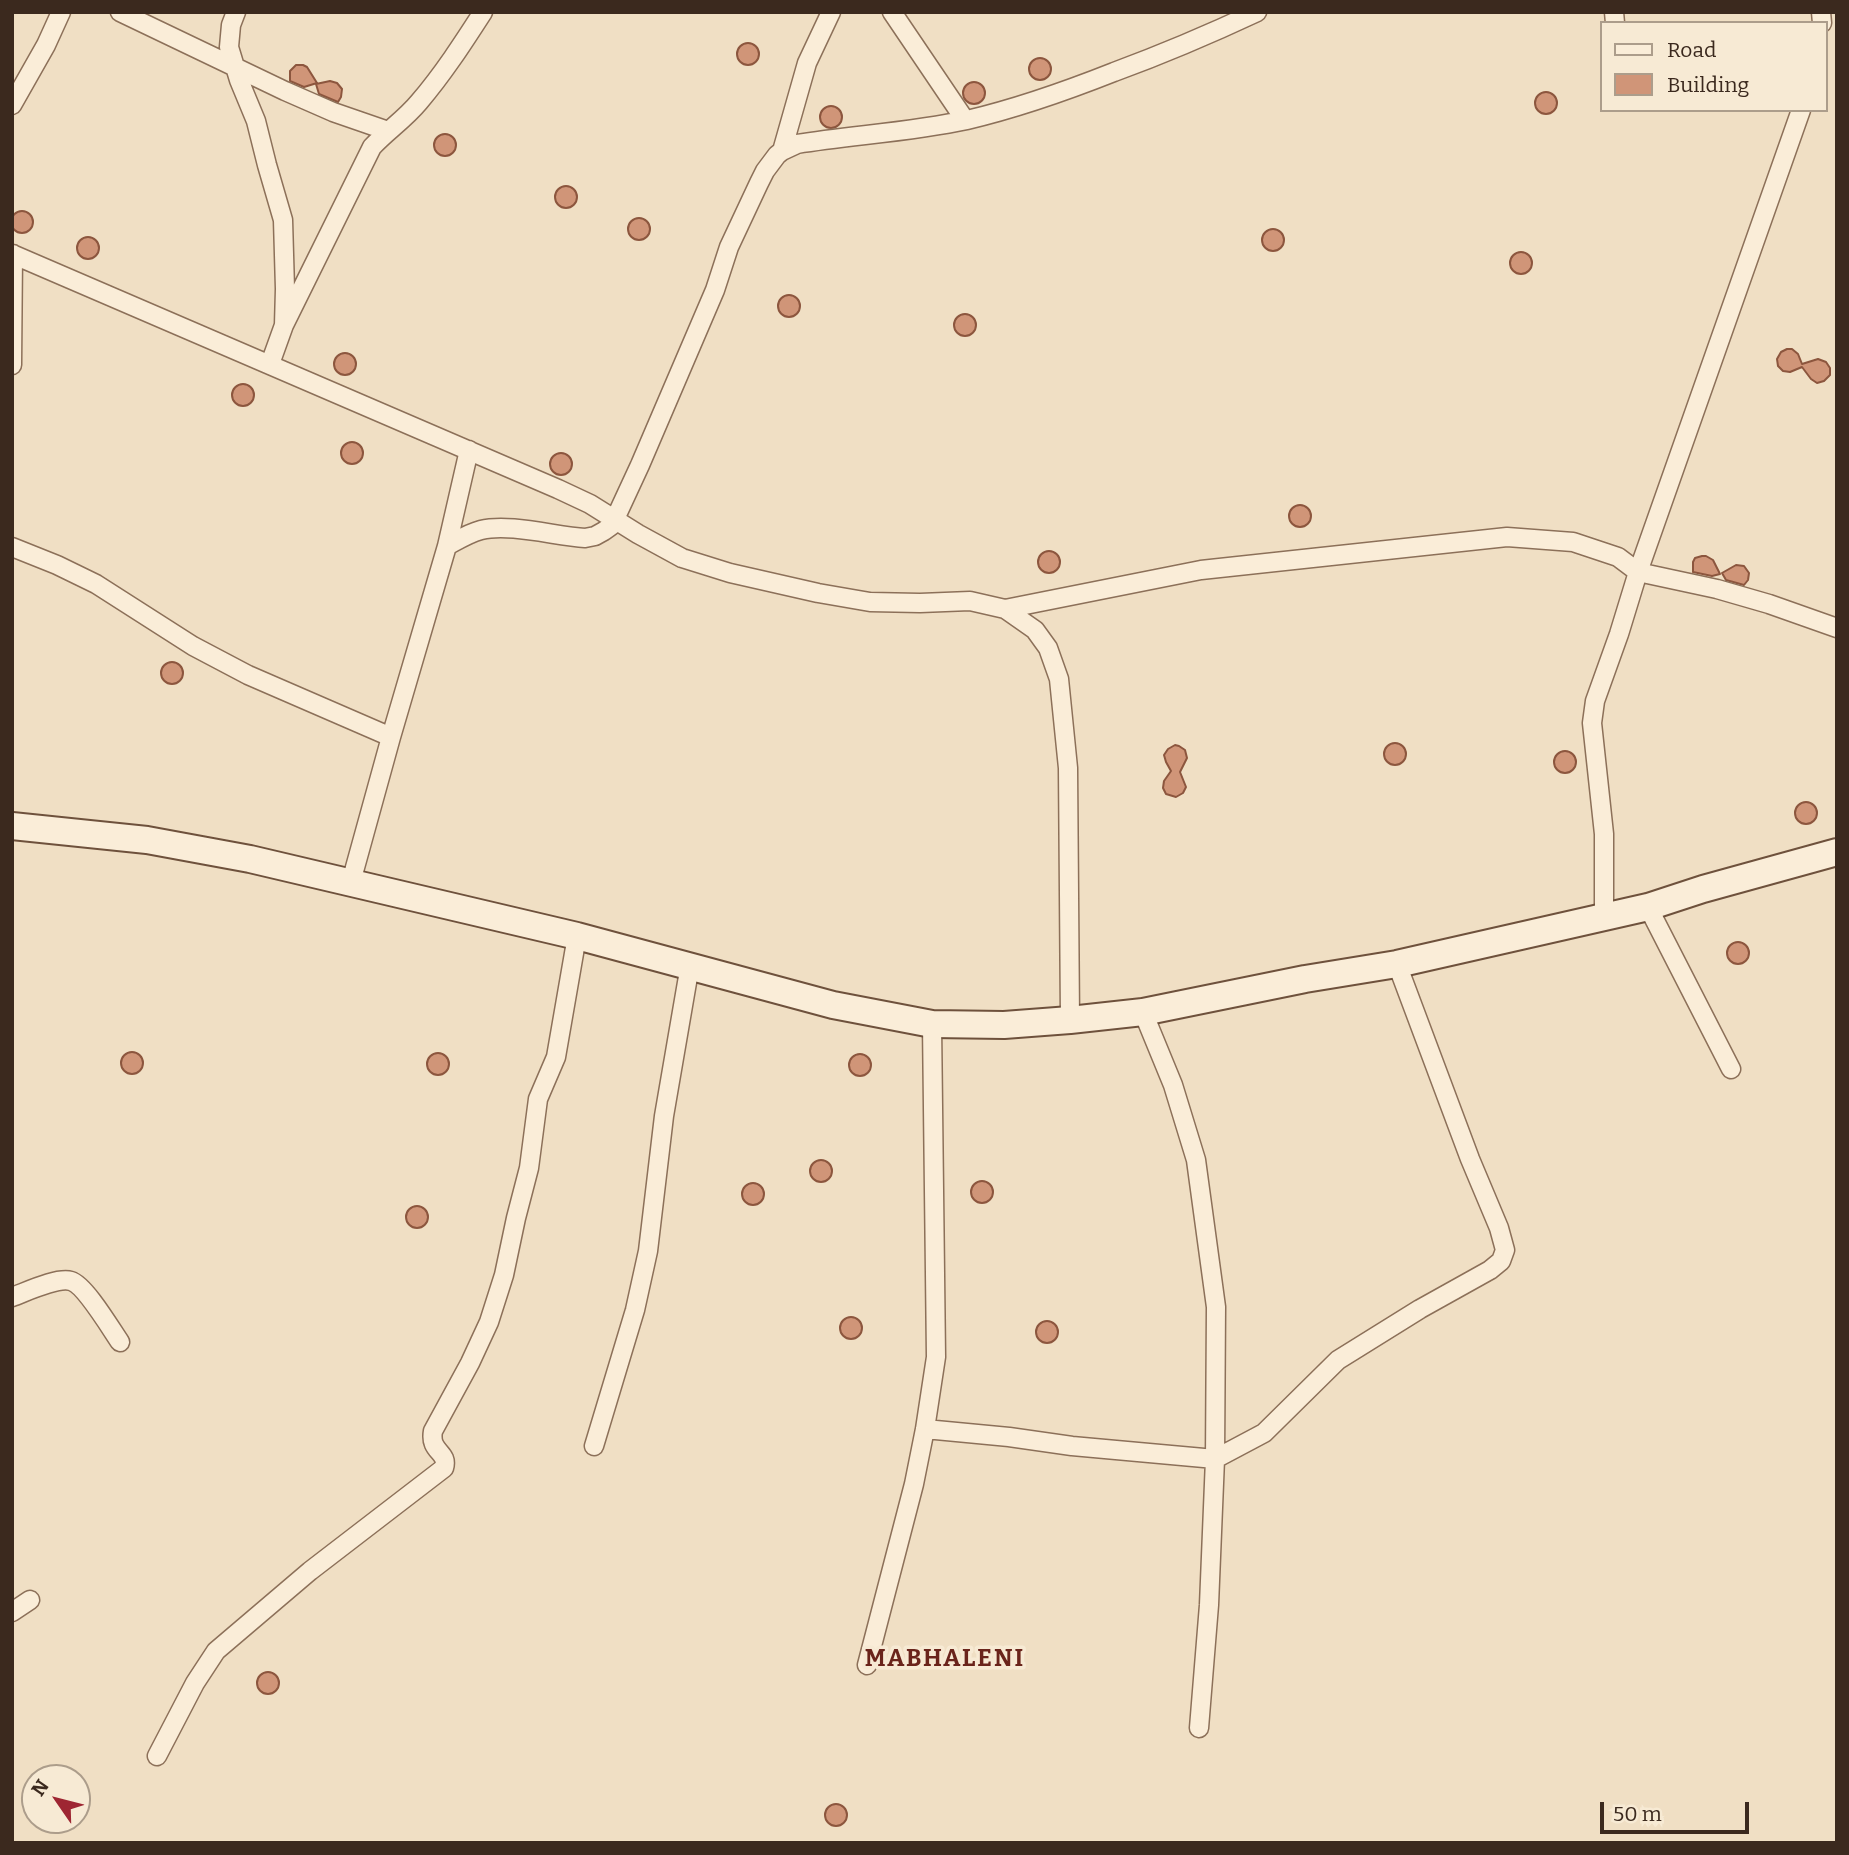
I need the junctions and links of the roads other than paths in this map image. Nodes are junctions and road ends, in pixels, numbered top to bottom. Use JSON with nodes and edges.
{"nodes":[{"id":1,"x":61,"y":12,"type":"edge"},
{"id":2,"x":120,"y":12,"type":"edge"},
{"id":3,"x":236,"y":12,"type":"edge"},
{"id":4,"x":483,"y":12,"type":"edge"},
{"id":5,"x":831,"y":12,"type":"edge"},
{"id":6,"x":892,"y":12,"type":"edge"},
{"id":7,"x":1257,"y":12,"type":"edge"},
{"id":8,"x":234,"y":66,"type":"junction"},
{"id":9,"x":12,"y":105,"type":"edge"},
{"id":10,"x":1800,"y":112,"type":"edge"},
{"id":11,"x":965,"y":120,"type":"junction"},
{"id":12,"x":388,"y":131,"type":"junction"},
{"id":13,"x":782,"y":151,"type":"junction"},
{"id":14,"x":13,"y":254,"type":"edge"},
{"id":15,"x":284,"y":325,"type":"junction"},
{"id":16,"x":270,"y":364,"type":"junction"},
{"id":17,"x":12,"y":365,"type":"edge"},
{"id":18,"x":469,"y":450,"type":"junction"},
{"id":19,"x":615,"y":519,"type":"junction"},
{"id":20,"x":447,"y":546,"type":"junction"},
{"id":21,"x":12,"y":547,"type":"edge"},
{"id":22,"x":1638,"y":572,"type":"junction"},
{"id":23,"x":1005,"y":609,"type":"junction"},
{"id":24,"x":1837,"y":628,"type":"edge"},
{"id":25,"x":391,"y":737,"type":"junction"},
{"id":26,"x":12,"y":826,"type":"edge"},
{"id":27,"x":1837,"y":852,"type":"edge"},
{"id":28,"x":351,"y":882,"type":"junction"},
{"id":29,"x":1648,"y":907,"type":"junction"},
{"id":30,"x":1604,"y":918,"type":"junction"},
{"id":31,"x":577,"y":936,"type":"junction"},
{"id":32,"x":1396,"y":964,"type":"junction"},
{"id":33,"x":690,"y":965,"type":"junction"},
{"id":34,"x":1143,"y":1012,"type":"junction"},
{"id":35,"x":1070,"y":1020,"type":"junction"},
{"id":36,"x":932,"y":1024,"type":"junction"},
{"id":37,"x":1731,"y":1069,"type":"dead end"},
{"id":38,"x":12,"y":1297,"type":"edge"},
{"id":39,"x":120,"y":1342,"type":"dead end"},
{"id":40,"x":925,"y":1429,"type":"junction"},
{"id":41,"x":594,"y":1446,"type":"dead end"},
{"id":42,"x":1215,"y":1459,"type":"junction"},
{"id":43,"x":30,"y":1600,"type":"dead end"},
{"id":44,"x":12,"y":1612,"type":"edge"},
{"id":45,"x":867,"y":1665,"type":"dead end"},
{"id":46,"x":1199,"y":1728,"type":"dead end"},
{"id":47,"x":157,"y":1756,"type":"dead end"}],
"edges":[{"from":1,"to":9,"type":"street"},
{"from":2,"to":8,"type":"street"},
{"from":3,"to":8,"type":"street"},
{"from":4,"to":12,"type":"street"},
{"from":5,"to":13,"type":"street"},
{"from":6,"to":11,"type":"street"},
{"from":7,"to":11,"type":"street"},
{"from":8,"to":12,"type":"street"},
{"from":8,"to":15,"type":"street"},
{"from":10,"to":22,"type":"street"},
{"from":11,"to":13,"type":"street"},
{"from":12,"to":15,"type":"street"},
{"from":13,"to":19,"type":"street"},
{"from":14,"to":16,"type":"street"},
{"from":14,"to":17,"type":"street"},
{"from":15,"to":16,"type":"street"},
{"from":16,"to":18,"type":"street"},
{"from":18,"to":19,"type":"street"},
{"from":18,"to":20,"type":"street"},
{"from":19,"to":20,"type":"street"},
{"from":19,"to":23,"type":"street"},
{"from":20,"to":25,"type":"street"},
{"from":21,"to":25,"type":"street"},
{"from":22,"to":23,"type":"street"},
{"from":22,"to":24,"type":"street"},
{"from":22,"to":30,"type":"street"},
{"from":23,"to":35,"type":"street"},
{"from":25,"to":28,"type":"street"},
{"from":26,"to":28,"type":"street"},
{"from":27,"to":29,"type":"street"},
{"from":28,"to":31,"type":"street"},
{"from":29,"to":30,"type":"street"},
{"from":29,"to":37,"type":"street"},
{"from":30,"to":32,"type":"street"},
{"from":31,"to":33,"type":"street"},
{"from":31,"to":47,"type":"street"},
{"from":32,"to":34,"type":"street"},
{"from":32,"to":42,"type":"street"},
{"from":33,"to":36,"type":"street"},
{"from":33,"to":41,"type":"street"},
{"from":34,"to":35,"type":"street"},
{"from":34,"to":42,"type":"street"},
{"from":35,"to":36,"type":"street"},
{"from":36,"to":40,"type":"street"},
{"from":38,"to":39,"type":"street"},
{"from":40,"to":42,"type":"street"},
{"from":40,"to":45,"type":"street"},
{"from":42,"to":46,"type":"street"},
{"from":43,"to":44,"type":"street"}]}
